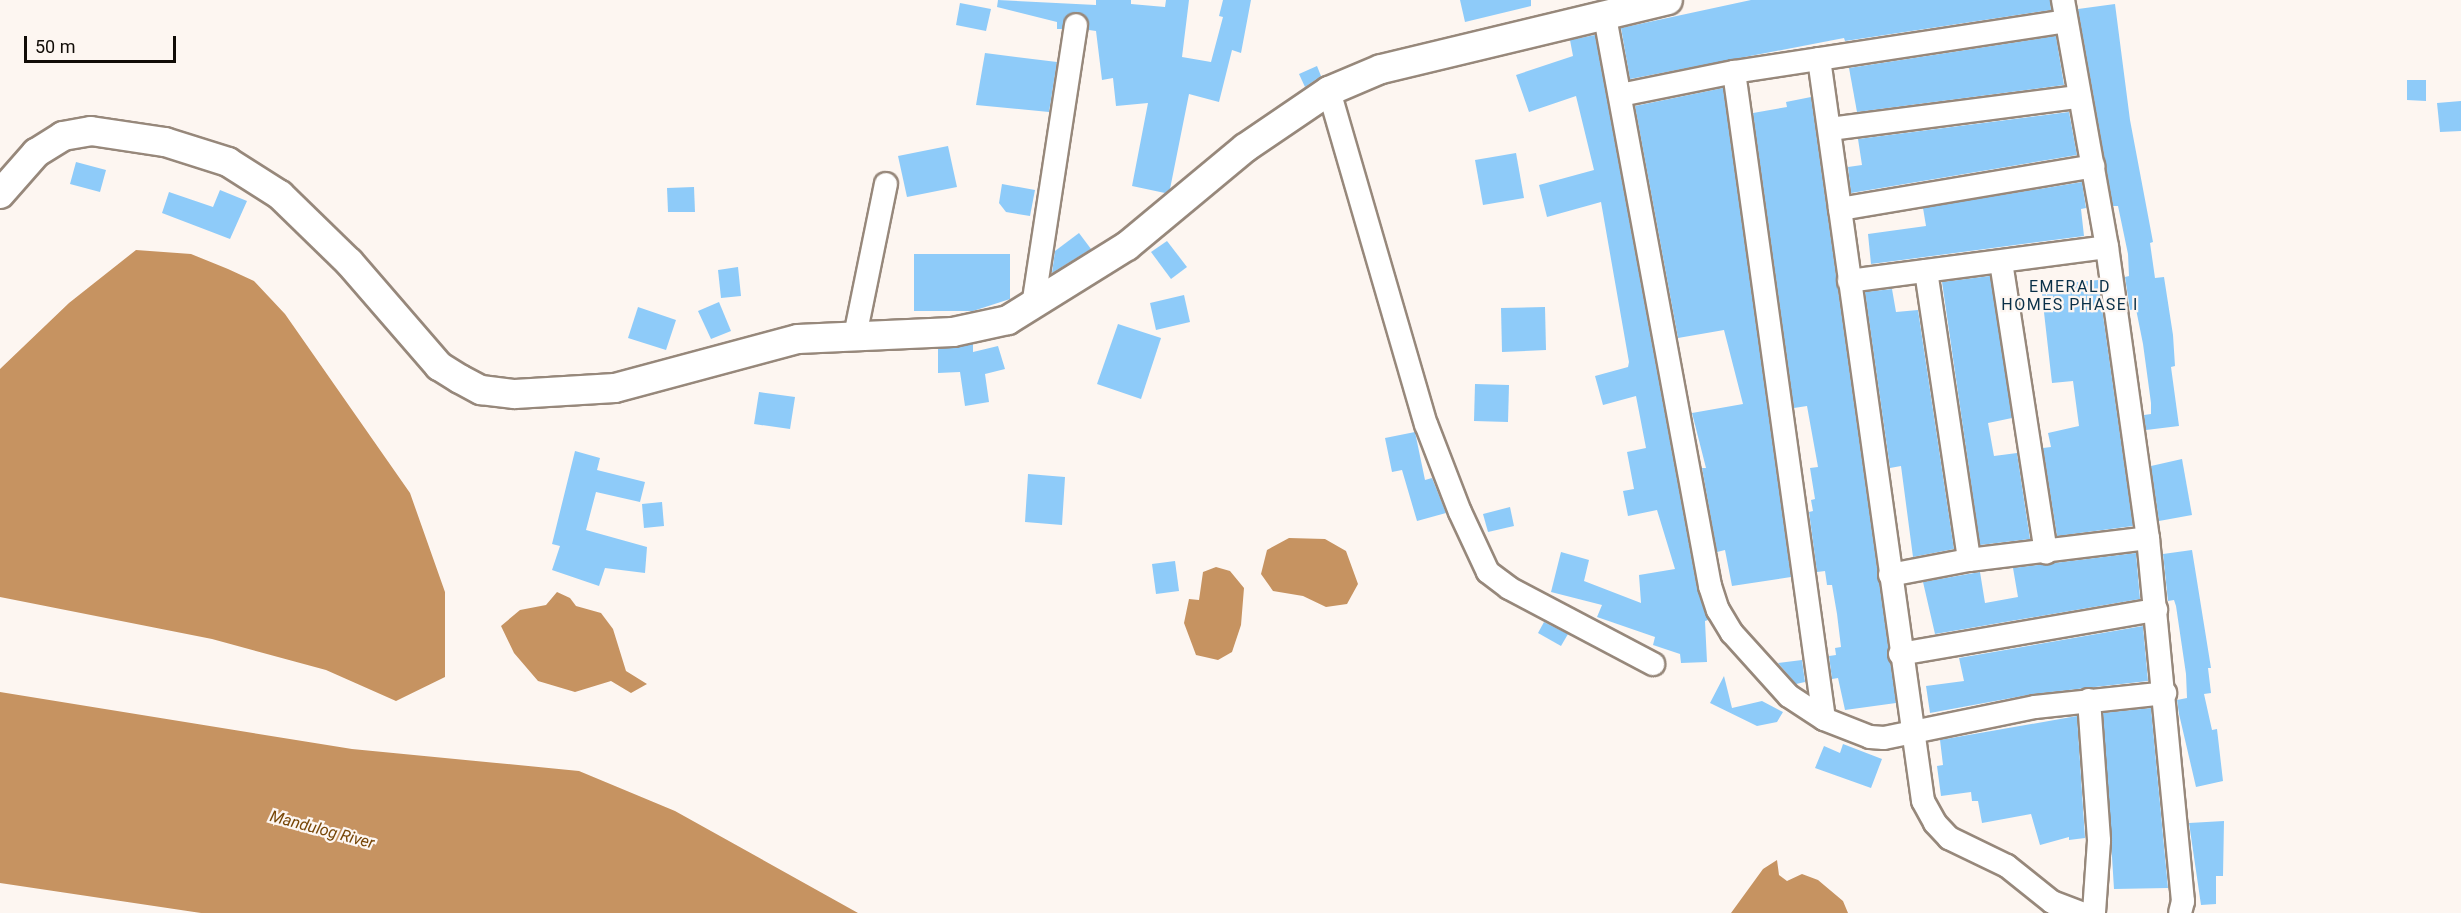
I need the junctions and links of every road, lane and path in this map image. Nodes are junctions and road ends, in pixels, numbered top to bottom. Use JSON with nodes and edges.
{"nodes":[{"id":1,"x":1668,"y":0,"type":"edge"},
{"id":2,"x":2065,"y":11,"type":"edge"},
{"id":3,"x":1605,"y":17,"type":"junction"},
{"id":4,"x":1076,"y":25,"type":"dead end"},
{"id":5,"x":1819,"y":59,"type":"junction"},
{"id":6,"x":1734,"y":72,"type":"junction"},
{"id":7,"x":1329,"y":92,"type":"junction"},
{"id":8,"x":1620,"y":95,"type":"junction"},
{"id":9,"x":2078,"y":97,"type":"junction"},
{"id":10,"x":1830,"y":129,"type":"junction"},
{"id":11,"x":2093,"y":166,"type":"junction"},
{"id":12,"x":886,"y":184,"type":"dead end"},
{"id":13,"x":0,"y":194,"type":"edge"},
{"id":14,"x":1840,"y":209,"type":"junction"},
{"id":15,"x":2107,"y":247,"type":"junction"},
{"id":16,"x":2001,"y":262,"type":"junction"},
{"id":17,"x":1926,"y":271,"type":"junction"},
{"id":18,"x":1849,"y":281,"type":"junction"},
{"id":19,"x":1034,"y":306,"type":"junction"},
{"id":20,"x":855,"y":336,"type":"junction"},
{"id":21,"x":2148,"y":538,"type":"junction"},
{"id":22,"x":2046,"y":553,"type":"junction"},
{"id":23,"x":1969,"y":560,"type":"junction"},
{"id":24,"x":1890,"y":575,"type":"junction"},
{"id":25,"x":2156,"y":610,"type":"junction"},
{"id":26,"x":1900,"y":654,"type":"junction"},
{"id":27,"x":1653,"y":664,"type":"dead end"},
{"id":28,"x":2165,"y":693,"type":"junction"},
{"id":29,"x":2089,"y":700,"type":"junction"},
{"id":30,"x":1824,"y":719,"type":"junction"},
{"id":31,"x":1911,"y":732,"type":"junction"},
{"id":32,"x":2081,"y":913,"type":"edge"},
{"id":33,"x":2094,"y":913,"type":"edge"},
{"id":34,"x":2180,"y":913,"type":"edge"}],
"edges":[{"from":1,"to":3,"type":"street"},
{"from":2,"to":5,"type":"street"},
{"from":2,"to":9,"type":"street"},
{"from":3,"to":7,"type":"street"},
{"from":3,"to":8,"type":"street"},
{"from":4,"to":19,"type":"street"},
{"from":5,"to":6,"type":"street"},
{"from":5,"to":10,"type":"street"},
{"from":6,"to":8,"type":"street"},
{"from":6,"to":30,"type":"street"},
{"from":7,"to":19,"type":"street"},
{"from":7,"to":27,"type":"street"},
{"from":8,"to":30,"type":"street"},
{"from":9,"to":10,"type":"street"},
{"from":9,"to":11,"type":"street"},
{"from":10,"to":14,"type":"street"},
{"from":11,"to":14,"type":"street"},
{"from":11,"to":15,"type":"street"},
{"from":12,"to":20,"type":"street"},
{"from":13,"to":20,"type":"street"},
{"from":14,"to":18,"type":"street"},
{"from":15,"to":16,"type":"street"},
{"from":15,"to":21,"type":"street"},
{"from":16,"to":17,"type":"street"},
{"from":16,"to":22,"type":"street"},
{"from":17,"to":18,"type":"street"},
{"from":17,"to":23,"type":"street"},
{"from":18,"to":24,"type":"street"},
{"from":19,"to":20,"type":"street"},
{"from":21,"to":22,"type":"street"},
{"from":21,"to":25,"type":"street"},
{"from":22,"to":23,"type":"street"},
{"from":23,"to":24,"type":"street"},
{"from":24,"to":26,"type":"street"},
{"from":25,"to":26,"type":"street"},
{"from":25,"to":28,"type":"street"},
{"from":26,"to":31,"type":"street"},
{"from":28,"to":29,"type":"street"},
{"from":28,"to":34,"type":"street"},
{"from":29,"to":31,"type":"street"},
{"from":29,"to":33,"type":"street"},
{"from":30,"to":31,"type":"street"},
{"from":31,"to":32,"type":"street"}]}
